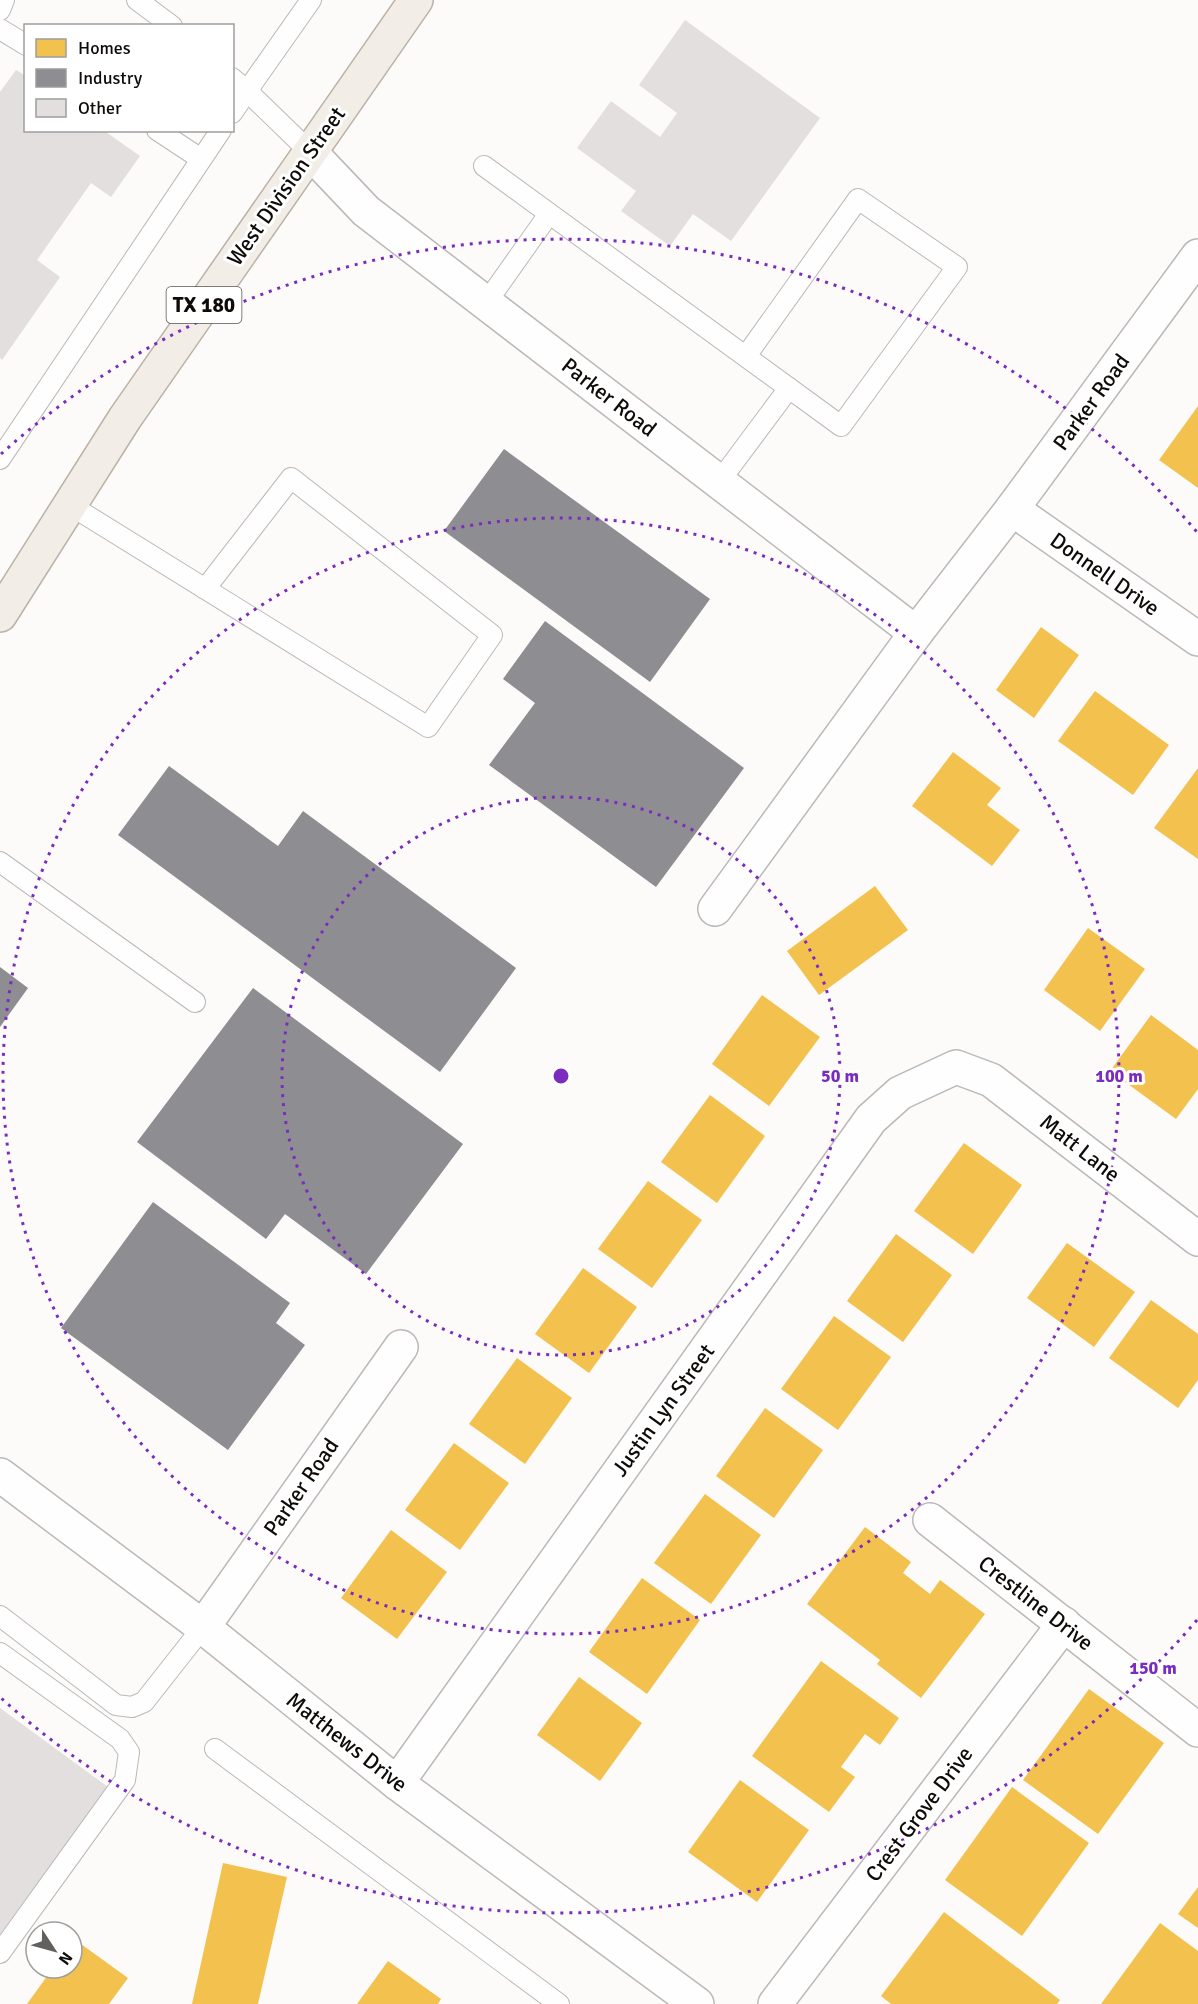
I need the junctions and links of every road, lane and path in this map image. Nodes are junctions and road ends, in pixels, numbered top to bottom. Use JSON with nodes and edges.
{"nodes":[{"id":1,"x":4,"y":0,"type":"edge"},
{"id":2,"x":137,"y":0,"type":"edge"},
{"id":3,"x":311,"y":0,"type":"edge"},
{"id":4,"x":416,"y":0,"type":"edge"},
{"id":5,"x":0,"y":10,"type":"edge"},
{"id":6,"x":169,"y":24,"type":"edge"},
{"id":7,"x":0,"y":29,"type":"edge"},
{"id":8,"x":24,"y":44,"type":"edge"},
{"id":9,"x":240,"y":84,"type":"edge"},
{"id":10,"x":234,"y":106,"type":"edge"},
{"id":11,"x":160,"y":132,"type":"edge"},
{"id":12,"x":219,"y":132,"type":"edge"},
{"id":13,"x":310,"y":152,"type":"junction"},
{"id":14,"x":201,"y":159,"type":"junction"},
{"id":15,"x":484,"y":166,"type":"dead end"},
{"id":16,"x":549,"y":214,"type":"junction"},
{"id":17,"x":1198,"y":256,"type":"edge"},
{"id":18,"x":486,"y":303,"type":"junction"},
{"id":19,"x":746,"y":356,"type":"junction"},
{"id":20,"x":789,"y":388,"type":"junction"},
{"id":21,"x":0,"y":459,"type":"edge"},
{"id":22,"x":719,"y":482,"type":"junction"},
{"id":23,"x":70,"y":505,"type":"junction"},
{"id":24,"x":1012,"y":509,"type":"junction"},
{"id":25,"x":205,"y":589,"type":"junction"},
{"id":26,"x":0,"y":615,"type":"edge"},
{"id":27,"x":916,"y":633,"type":"junction"},
{"id":28,"x":1198,"y":639,"type":"edge"},
{"id":29,"x":0,"y":862,"type":"edge"},
{"id":30,"x":715,"y":909,"type":"dead end"},
{"id":31,"x":195,"y":1002,"type":"dead end"},
{"id":32,"x":956,"y":1067,"type":"joint"},
{"id":33,"x":1198,"y":1239,"type":"edge"},
{"id":34,"x":401,"y":1347,"type":"dead end"},
{"id":35,"x":0,"y":1475,"type":"edge"},
{"id":36,"x":930,"y":1520,"type":"dead end"},
{"id":37,"x":0,"y":1616,"type":"edge"},
{"id":38,"x":1064,"y":1624,"type":"junction"},
{"id":39,"x":203,"y":1627,"type":"junction"},
{"id":40,"x":0,"y":1653,"type":"edge"},
{"id":41,"x":1198,"y":1730,"type":"edge"},
{"id":42,"x":215,"y":1749,"type":"dead end"},
{"id":43,"x":397,"y":1783,"type":"junction"},
{"id":44,"x":0,"y":1953,"type":"edge"},
{"id":45,"x":559,"y":2004,"type":"edge"},
{"id":46,"x":697,"y":2004,"type":"edge"},
{"id":47,"x":775,"y":2004,"type":"edge"}],
"edges":[{"from":1,"to":5,"type":"lane"},
{"from":2,"to":6,"type":"lane"},
{"from":3,"to":9,"type":"lane"},
{"from":4,"to":13,"type":"main road","name":"West Division Street","number":"TX 180"},
{"from":7,"to":8,"type":"lane"},
{"from":9,"to":10,"type":"lane"},
{"from":9,"to":13,"type":"lane"},
{"from":11,"to":14,"type":"lane"},
{"from":12,"to":14,"type":"lane"},
{"from":13,"to":18,"type":"street","name":"Parker Road"},
{"from":13,"to":23,"type":"main road","name":"West Division Street","number":"TX 180"},
{"from":14,"to":21,"type":"lane"},
{"from":15,"to":16,"type":"lane"},
{"from":16,"to":18,"type":"lane"},
{"from":16,"to":19,"type":"lane"},
{"from":17,"to":24,"type":"street","name":"Parker Road"},
{"from":18,"to":22,"type":"street","name":"Parker Road"},
{"from":19,"to":20,"type":"lane"},
{"from":19,"to":20,"type":"lane"},
{"from":20,"to":22,"type":"lane"},
{"from":22,"to":27,"type":"street","name":"Parker Road"},
{"from":23,"to":25,"type":"lane"},
{"from":23,"to":26,"type":"main road","name":"West Division Street","number":"TX 180"},
{"from":24,"to":27,"type":"street","name":"Parker Road"},
{"from":24,"to":28,"type":"street","name":"Donnell Drive"},
{"from":25,"to":25,"type":"lane"},
{"from":27,"to":30,"type":"street","name":"Parker Road"},
{"from":29,"to":31,"type":"lane"},
{"from":32,"to":33,"type":"street","name":"Matt Lane"},
{"from":32,"to":43,"type":"street","name":"Justin Lyn Street"},
{"from":34,"to":39,"type":"street","name":"Parker Road"},
{"from":35,"to":39,"type":"street","name":"Matthews Drive"},
{"from":36,"to":38,"type":"street","name":"Crestline Drive"},
{"from":37,"to":39,"type":"lane"},
{"from":38,"to":41,"type":"street","name":"Crestline Drive"},
{"from":38,"to":47,"type":"street","name":"Crest Grove Drive"},
{"from":39,"to":43,"type":"street","name":"Matthews Drive"},
{"from":40,"to":44,"type":"lane"},
{"from":42,"to":45,"type":"lane"},
{"from":43,"to":46,"type":"street","name":"Matthews Drive"}]}
